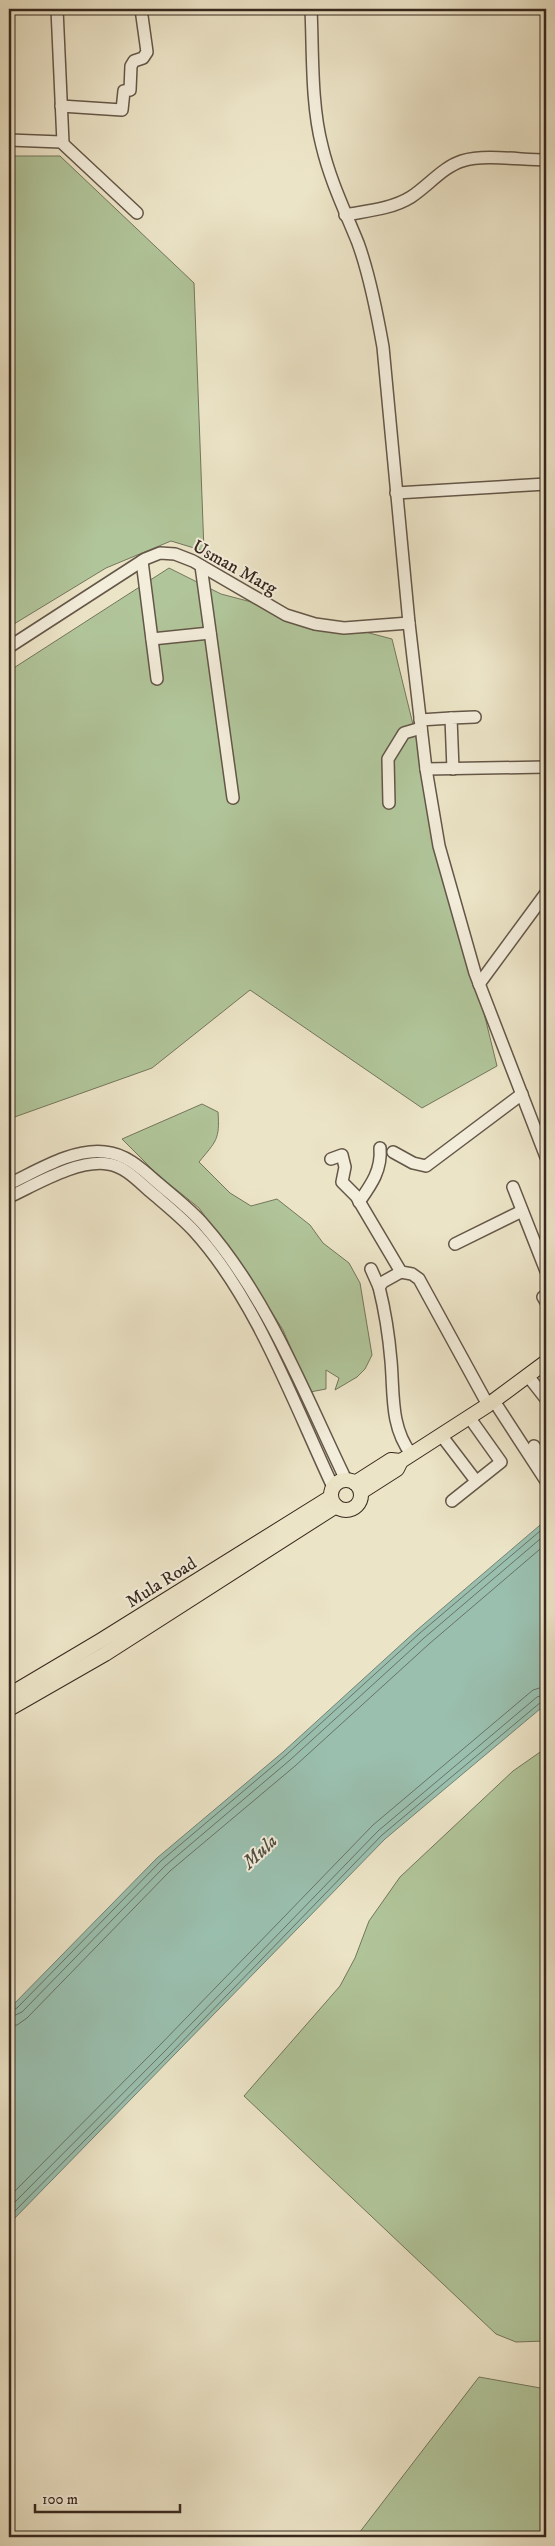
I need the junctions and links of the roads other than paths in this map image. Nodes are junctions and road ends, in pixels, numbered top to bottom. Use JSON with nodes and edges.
{"nodes":[{"id":1,"x":57,"y":9,"type":"edge"},
{"id":2,"x":141,"y":9,"type":"edge"},
{"id":3,"x":311,"y":9,"type":"edge"},
{"id":4,"x":61,"y":106,"type":"junction"},
{"id":5,"x":9,"y":140,"type":"edge"},
{"id":6,"x":63,"y":143,"type":"junction"},
{"id":7,"x":546,"y":160,"type":"edge"},
{"id":8,"x":137,"y":213,"type":"dead end"},
{"id":9,"x":345,"y":215,"type":"junction"},
{"id":10,"x":546,"y":484,"type":"edge"},
{"id":11,"x":396,"y":493,"type":"junction"},
{"id":12,"x":142,"y":561,"type":"junction"},
{"id":13,"x":201,"y":566,"type":"junction"},
{"id":14,"x":409,"y":624,"type":"junction"},
{"id":15,"x":210,"y":633,"type":"junction"},
{"id":16,"x":152,"y":639,"type":"junction"},
{"id":17,"x":9,"y":647,"type":"edge"},
{"id":18,"x":157,"y":679,"type":"dead end"},
{"id":19,"x":475,"y":717,"type":"dead end"},
{"id":20,"x":451,"y":718,"type":"junction"},
{"id":21,"x":420,"y":724,"type":"junction"},
{"id":22,"x":546,"y":767,"type":"edge"},
{"id":23,"x":426,"y":769,"type":"junction"},
{"id":24,"x":453,"y":769,"type":"junction"},
{"id":25,"x":233,"y":798,"type":"dead end"},
{"id":26,"x":389,"y":803,"type":"dead end"},
{"id":27,"x":546,"y":893,"type":"edge"},
{"id":28,"x":479,"y":984,"type":"junction"},
{"id":29,"x":522,"y":1094,"type":"junction"},
{"id":30,"x":380,"y":1148,"type":"dead end"},
{"id":31,"x":393,"y":1152,"type":"dead end"},
{"id":32,"x":546,"y":1157,"type":"edge"},
{"id":33,"x":331,"y":1159,"type":"dead end"},
{"id":34,"x":9,"y":1184,"type":"edge"},
{"id":35,"x":513,"y":1187,"type":"dead end"},
{"id":36,"x":9,"y":1197,"type":"edge"},
{"id":37,"x":359,"y":1202,"type":"junction"},
{"id":38,"x":522,"y":1211,"type":"junction"},
{"id":39,"x":455,"y":1244,"type":"dead end"},
{"id":40,"x":372,"y":1269,"type":"dead end"},
{"id":41,"x":546,"y":1271,"type":"edge"},
{"id":42,"x":401,"y":1272,"type":"junction"},
{"id":43,"x":379,"y":1288,"type":"junction"},
{"id":44,"x":546,"y":1362,"type":"edge"},
{"id":45,"x":528,"y":1376,"type":"junction"},
{"id":46,"x":546,"y":1399,"type":"edge"},
{"id":47,"x":491,"y":1403,"type":"junction"},
{"id":48,"x":469,"y":1417,"type":"junction"},
{"id":49,"x":441,"y":1435,"type":"junction"},
{"id":50,"x":534,"y":1446,"type":"dead end"},
{"id":51,"x":406,"y":1457,"type":"junction"},
{"id":52,"x":546,"y":1465,"type":"edge"},
{"id":53,"x":476,"y":1481,"type":"junction"},
{"id":54,"x":546,"y":1481,"type":"edge"},
{"id":55,"x":354,"y":1485,"type":"junction"},
{"id":56,"x":334,"y":1497,"type":"junction"},
{"id":57,"x":452,"y":1502,"type":"dead end"},
{"id":58,"x":9,"y":1695,"type":"edge"},
{"id":59,"x":9,"y":1709,"type":"edge"}],
"edges":[{"from":1,"to":4,"type":"street"},
{"from":2,"to":4,"type":"street"},
{"from":3,"to":9,"type":"street"},
{"from":4,"to":6,"type":"street"},
{"from":5,"to":6,"type":"street"},
{"from":6,"to":8,"type":"street"},
{"from":7,"to":9,"type":"street"},
{"from":9,"to":11,"type":"street"},
{"from":10,"to":11,"type":"street"},
{"from":11,"to":14,"type":"street"},
{"from":12,"to":13,"type":"street","name":"Usman Marg"},
{"from":12,"to":16,"type":"street"},
{"from":12,"to":17,"type":"street","name":"Usman Marg"},
{"from":13,"to":14,"type":"street","name":"Usman Marg"},
{"from":13,"to":15,"type":"street"},
{"from":14,"to":21,"type":"street"},
{"from":15,"to":16,"type":"street"},
{"from":15,"to":25,"type":"street"},
{"from":16,"to":18,"type":"street"},
{"from":19,"to":20,"type":"street"},
{"from":20,"to":21,"type":"street"},
{"from":20,"to":24,"type":"street"},
{"from":21,"to":23,"type":"street"},
{"from":21,"to":26,"type":"street"},
{"from":22,"to":24,"type":"street"},
{"from":23,"to":24,"type":"street"},
{"from":23,"to":28,"type":"street"},
{"from":27,"to":28,"type":"street"},
{"from":28,"to":29,"type":"street"},
{"from":29,"to":31,"type":"street"},
{"from":29,"to":32,"type":"street"},
{"from":30,"to":37,"type":"street"},
{"from":33,"to":37,"type":"street"},
{"from":34,"to":55,"type":"street"},
{"from":35,"to":38,"type":"street"},
{"from":36,"to":56,"type":"street"},
{"from":37,"to":42,"type":"street"},
{"from":38,"to":39,"type":"street"},
{"from":38,"to":41,"type":"street"},
{"from":40,"to":43,"type":"street"},
{"from":42,"to":43,"type":"street"},
{"from":42,"to":47,"type":"street"},
{"from":43,"to":51,"type":"street"},
{"from":44,"to":45,"type":"main road","name":"Mula Road"},
{"from":45,"to":46,"type":"street"},
{"from":45,"to":47,"type":"main road","name":"Mula Road"},
{"from":47,"to":48,"type":"main road","name":"Mula Road"},
{"from":47,"to":54,"type":"street"},
{"from":48,"to":49,"type":"main road","name":"Mula Road"},
{"from":48,"to":53,"type":"street"},
{"from":49,"to":51,"type":"main road","name":"Mula Road"},
{"from":49,"to":53,"type":"street"},
{"from":50,"to":52,"type":"street"},
{"from":51,"to":55,"type":"main road","name":"Mula Road"},
{"from":53,"to":57,"type":"street"},
{"from":55,"to":56,"type":"main road","name":"Mula Road"},
{"from":55,"to":56,"type":"main road","name":"Mula Road"},
{"from":56,"to":58,"type":"main road","name":"Mula Road"},
{"from":56,"to":59,"type":"main road"}]}
